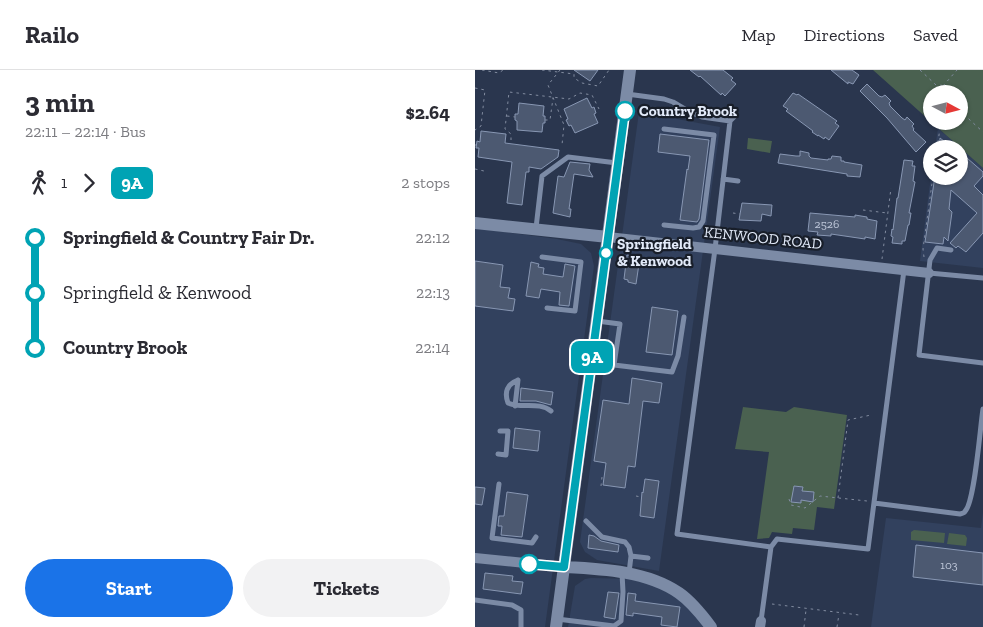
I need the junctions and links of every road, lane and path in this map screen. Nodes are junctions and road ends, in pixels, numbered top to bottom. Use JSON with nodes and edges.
{"nodes":[{"id":1,"x":482,"y":70,"type":"edge"},
{"id":2,"x":503,"y":70,"type":"edge"},
{"id":3,"x":542,"y":70,"type":"edge"},
{"id":4,"x":609,"y":70,"type":"edge"},
{"id":5,"x":630,"y":70,"type":"edge"},
{"id":6,"x":920,"y":70,"type":"edge"},
{"id":7,"x":957,"y":70,"type":"edge"},
{"id":8,"x":559,"y":71,"type":"edge"},
{"id":9,"x":936,"y":85,"type":"edge"},
{"id":10,"x":944,"y":85,"type":"edge"},
{"id":11,"x":475,"y":88,"type":"edge"},
{"id":12,"x":627,"y":94,"type":"junction"},
{"id":13,"x":553,"y":97,"type":"junction"},
{"id":14,"x":599,"y":110,"type":"dead end"},
{"id":15,"x":736,"y":115,"type":"dead end"},
{"id":16,"x":507,"y":116,"type":"junction"},
{"id":17,"x":515,"y":117,"type":"dead end"},
{"id":18,"x":968,"y":118,"type":"edge"},
{"id":19,"x":545,"y":120,"type":"dead end"},
{"id":20,"x":730,"y":120,"type":"junction"},
{"id":21,"x":664,"y":129,"type":"dead end"},
{"id":22,"x":475,"y":130,"type":"edge"},
{"id":23,"x":983,"y":132,"type":"edge"},
{"id":24,"x":511,"y":140,"type":"dead end"},
{"id":25,"x":562,"y":144,"type":"dead end"},
{"id":26,"x":618,"y":163,"type":"junction"},
{"id":27,"x":475,"y":169,"type":"edge"},
{"id":28,"x":484,"y":171,"type":"dead end"},
{"id":29,"x":723,"y":179,"type":"junction"},
{"id":30,"x":737,"y":181,"type":"dead end"},
{"id":31,"x":932,"y":185,"type":"edge"},
{"id":32,"x":891,"y":188,"type":"dead end"},
{"id":33,"x":863,"y":210,"type":"dead end"},
{"id":34,"x":733,"y":213,"type":"dead end"},
{"id":35,"x":888,"y":213,"type":"junction"},
{"id":36,"x":740,"y":214,"type":"dead end"},
{"id":37,"x":475,"y":223,"type":"edge"},
{"id":38,"x":664,"y":225,"type":"dead end"},
{"id":39,"x":536,"y":229,"type":"junction"},
{"id":40,"x":608,"y":237,"type":"junction"},
{"id":41,"x":715,"y":249,"type":"junction"},
{"id":42,"x":951,"y":250,"type":"dead end"},
{"id":43,"x":883,"y":256,"type":"dead end"},
{"id":44,"x":542,"y":257,"type":"dead end"},
{"id":45,"x":925,"y":260,"type":"dead end"},
{"id":46,"x":904,"y":270,"type":"junction"},
{"id":47,"x":929,"y":273,"type":"junction"},
{"id":48,"x":983,"y":278,"type":"edge"},
{"id":49,"x":547,"y":308,"type":"dead end"},
{"id":50,"x":683,"y":316,"type":"dead end"},
{"id":51,"x":597,"y":321,"type":"junction"},
{"id":52,"x":593,"y":348,"type":"junction"},
{"id":53,"x":616,"y":351,"type":"junction"},
{"id":54,"x":591,"y":362,"type":"junction"},
{"id":55,"x":983,"y":363,"type":"edge"},
{"id":56,"x":614,"y":365,"type":"junction"},
{"id":57,"x":515,"y":406,"type":"junction"},
{"id":58,"x":983,"y":409,"type":"edge"},
{"id":59,"x":551,"y":411,"type":"dead end"},
{"id":60,"x":871,"y":415,"type":"dead end"},
{"id":61,"x":500,"y":430,"type":"dead end"},
{"id":62,"x":498,"y":454,"type":"dead end"},
{"id":63,"x":604,"y":477,"type":"dead end"},
{"id":64,"x":499,"y":484,"type":"dead end"},
{"id":65,"x":601,"y":486,"type":"dead end"},
{"id":66,"x":636,"y":496,"type":"dead end"},
{"id":67,"x":641,"y":497,"type":"dead end"},
{"id":68,"x":838,"y":498,"type":"junction"},
{"id":69,"x":789,"y":499,"type":"dead end"},
{"id":70,"x":874,"y":503,"type":"junction"},
{"id":71,"x":586,"y":522,"type":"dead end"},
{"id":72,"x":537,"y":537,"type":"dead end"},
{"id":73,"x":771,"y":547,"type":"junction"},
{"id":74,"x":631,"y":556,"type":"junction"},
{"id":75,"x":475,"y":558,"type":"edge"},
{"id":76,"x":648,"y":558,"type":"dead end"},
{"id":77,"x":564,"y":567,"type":"junction"},
{"id":78,"x":626,"y":574,"type":"junction"},
{"id":79,"x":475,"y":600,"type":"edge"},
{"id":80,"x":772,"y":604,"type":"dead end"},
{"id":81,"x":806,"y":609,"type":"junction"},
{"id":82,"x":839,"y":613,"type":"junction"},
{"id":83,"x":859,"y":615,"type":"dead end"},
{"id":84,"x":556,"y":623,"type":"edge"},
{"id":85,"x":761,"y":624,"type":"edge"},
{"id":86,"x":521,"y":627,"type":"edge"},
{"id":87,"x":711,"y":627,"type":"edge"},
{"id":88,"x":804,"y":627,"type":"edge"},
{"id":89,"x":837,"y":627,"type":"edge"}],
"edges":[{"from":1,"to":2,"type":"path"},
{"from":3,"to":8,"type":"path"},
{"from":4,"to":8,"type":"path"},
{"from":5,"to":12,"type":"main road"},
{"from":6,"to":9,"type":"path"},
{"from":7,"to":10,"type":"path"},
{"from":8,"to":13,"type":"path"},
{"from":11,"to":22,"type":"path"},
{"from":12,"to":20,"type":"lane"},
{"from":12,"to":26,"type":"main road"},
{"from":13,"to":14,"type":"path"},
{"from":13,"to":16,"type":"path"},
{"from":13,"to":19,"type":"path"},
{"from":13,"to":25,"type":"path"},
{"from":15,"to":20,"type":"lane"},
{"from":16,"to":17,"type":"path"},
{"from":16,"to":24,"type":"path"},
{"from":18,"to":23,"type":"path"},
{"from":20,"to":29,"type":"lane"},
{"from":21,"to":38,"type":"lane"},
{"from":26,"to":39,"type":"lane"},
{"from":26,"to":40,"type":"main road"},
{"from":27,"to":28,"type":"path"},
{"from":29,"to":30,"type":"lane"},
{"from":29,"to":41,"type":"lane"},
{"from":31,"to":45,"type":"path"},
{"from":32,"to":35,"type":"path"},
{"from":33,"to":35,"type":"path"},
{"from":34,"to":36,"type":"path"},
{"from":35,"to":43,"type":"path"},
{"from":37,"to":39,"type":"main road","name":"KENWOOD ROAD"},
{"from":39,"to":40,"type":"main road","name":"KENWOOD ROAD"},
{"from":40,"to":41,"type":"street","name":"KENWOOD ROAD"},
{"from":40,"to":51,"type":"main road"},
{"from":41,"to":46,"type":"street","name":"KENWOOD ROAD"},
{"from":41,"to":73,"type":"lane"},
{"from":42,"to":47,"type":"lane"},
{"from":44,"to":49,"type":"lane"},
{"from":46,"to":47,"type":"street","name":"KENWOOD ROAD"},
{"from":46,"to":70,"type":"lane"},
{"from":47,"to":48,"type":"lane"},
{"from":47,"to":55,"type":"lane"},
{"from":50,"to":56,"type":"lane"},
{"from":51,"to":52,"type":"main road"},
{"from":51,"to":53,"type":"lane"},
{"from":52,"to":53,"type":"lane"},
{"from":52,"to":54,"type":"main road"},
{"from":53,"to":56,"type":"lane"},
{"from":54,"to":56,"type":"lane"},
{"from":54,"to":77,"type":"main road"},
{"from":57,"to":57,"type":"lane"},
{"from":57,"to":59,"type":"lane"},
{"from":58,"to":70,"type":"lane"},
{"from":60,"to":68,"type":"path"},
{"from":61,"to":62,"type":"lane"},
{"from":63,"to":65,"type":"path"},
{"from":64,"to":72,"type":"lane"},
{"from":66,"to":67,"type":"path"},
{"from":68,"to":69,"type":"path"},
{"from":68,"to":70,"type":"path"},
{"from":70,"to":73,"type":"lane"},
{"from":71,"to":74,"type":"lane"},
{"from":73,"to":85,"type":"lane"},
{"from":74,"to":76,"type":"lane"},
{"from":74,"to":78,"type":"lane"},
{"from":75,"to":77,"type":"street"},
{"from":77,"to":78,"type":"main road"},
{"from":77,"to":84,"type":"main road"},
{"from":78,"to":84,"type":"lane"},
{"from":78,"to":87,"type":"main road"},
{"from":79,"to":86,"type":"lane"},
{"from":80,"to":81,"type":"path"},
{"from":81,"to":82,"type":"path"},
{"from":81,"to":88,"type":"path"},
{"from":82,"to":83,"type":"path"},
{"from":82,"to":89,"type":"path"}]}
